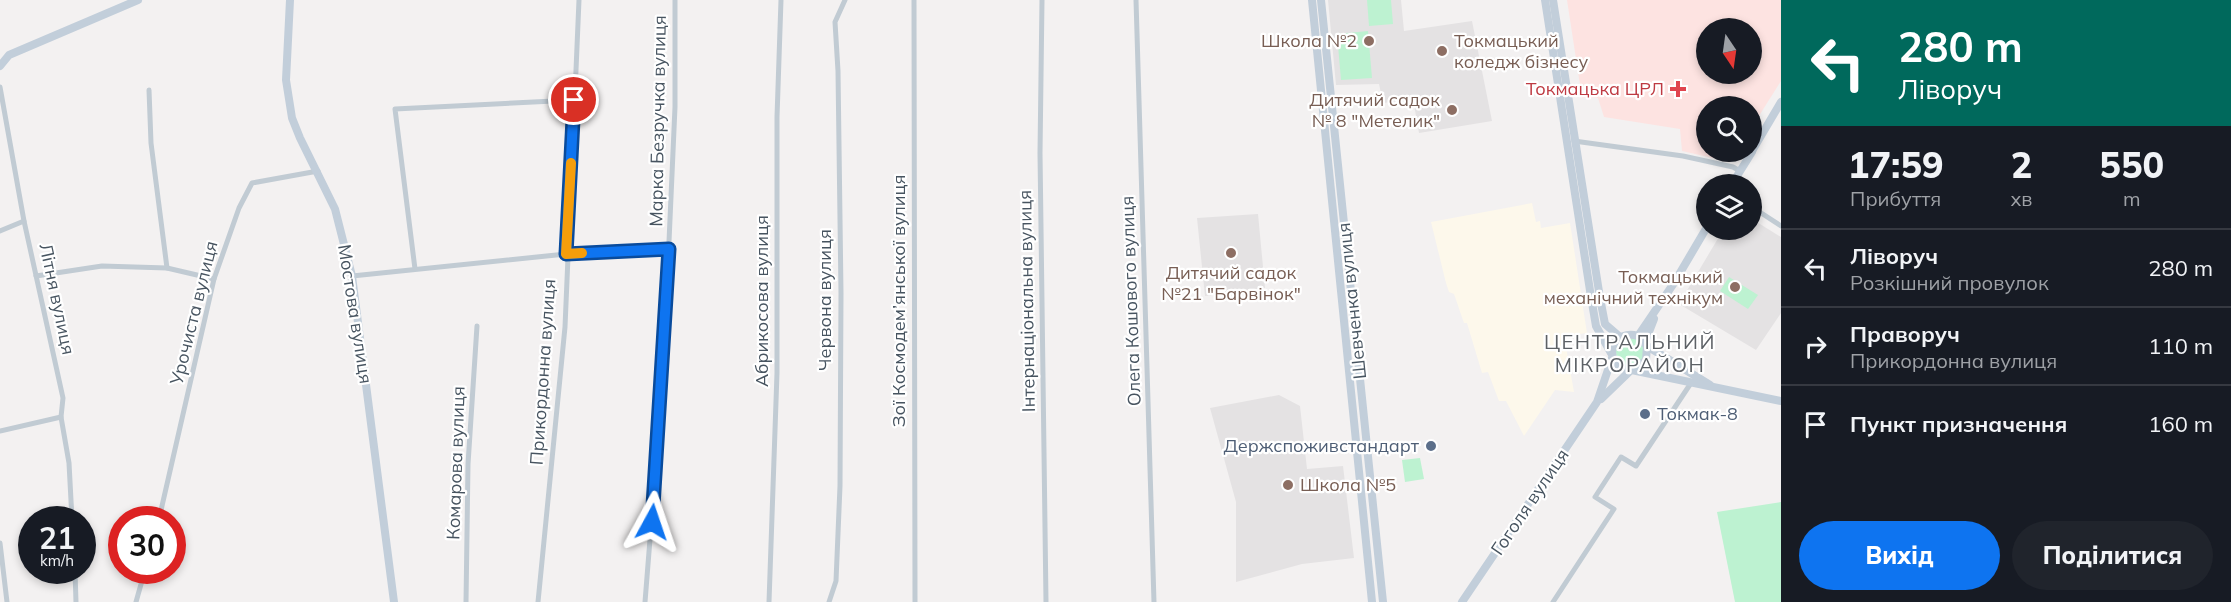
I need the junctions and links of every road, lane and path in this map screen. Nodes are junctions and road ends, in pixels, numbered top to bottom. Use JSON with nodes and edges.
{"nodes":[{"id":1,"x":138,"y":0,"type":"edge"},
{"id":2,"x":290,"y":0,"type":"edge"},
{"id":3,"x":579,"y":0,"type":"edge"},
{"id":4,"x":675,"y":0,"type":"edge"},
{"id":5,"x":781,"y":0,"type":"edge"},
{"id":6,"x":845,"y":0,"type":"edge"},
{"id":7,"x":914,"y":0,"type":"edge"},
{"id":8,"x":1042,"y":0,"type":"edge"},
{"id":9,"x":1136,"y":0,"type":"edge"},
{"id":10,"x":1312,"y":0,"type":"edge"},
{"id":11,"x":1320,"y":0,"type":"edge"},
{"id":12,"x":1545,"y":0,"type":"edge"},
{"id":13,"x":1552,"y":0,"type":"edge"},
{"id":14,"x":126,"y":2,"type":"edge"},
{"id":15,"x":0,"y":66,"type":"edge"},
{"id":16,"x":0,"y":87,"type":"edge"},
{"id":17,"x":149,"y":90,"type":"dead end"},
{"id":18,"x":574,"y":100,"type":"junction"},
{"id":19,"x":1781,"y":102,"type":"edge"},
{"id":20,"x":1762,"y":134,"type":"edge"},
{"id":21,"x":1574,"y":141,"type":"junction"},
{"id":22,"x":1745,"y":162,"type":"edge"},
{"id":23,"x":318,"y":171,"type":"junction"},
{"id":24,"x":1740,"y":171,"type":"junction"},
{"id":25,"x":1738,"y":174,"type":"edge"},
{"id":26,"x":1578,"y":191,"type":"junction"},
{"id":27,"x":1762,"y":214,"type":"edge"},
{"id":28,"x":24,"y":222,"type":"junction"},
{"id":29,"x":1344,"y":223,"type":"junction"},
{"id":30,"x":1335,"y":224,"type":"junction"},
{"id":31,"x":1781,"y":226,"type":"edge"},
{"id":32,"x":0,"y":231,"type":"edge"},
{"id":33,"x":1699,"y":240,"type":"edge"},
{"id":34,"x":669,"y":249,"type":"junction"},
{"id":35,"x":566,"y":254,"type":"junction"},
{"id":36,"x":167,"y":268,"type":"junction"},
{"id":37,"x":415,"y":269,"type":"junction"},
{"id":38,"x":36,"y":276,"type":"junction"},
{"id":39,"x":352,"y":276,"type":"junction"},
{"id":40,"x":214,"y":279,"type":"junction"},
{"id":41,"x":1659,"y":306,"type":"junction"},
{"id":42,"x":477,"y":326,"type":"dead end"},
{"id":43,"x":1638,"y":336,"type":"junction"},
{"id":44,"x":1620,"y":337,"type":"junction"},
{"id":45,"x":1646,"y":344,"type":"junction"},
{"id":46,"x":1612,"y":356,"type":"junction"},
{"id":47,"x":1633,"y":370,"type":"junction"},
{"id":48,"x":1691,"y":383,"type":"junction"},
{"id":49,"x":1712,"y":386,"type":"junction"},
{"id":50,"x":1781,"y":401,"type":"edge"},
{"id":51,"x":1597,"y":402,"type":"junction"},
{"id":52,"x":61,"y":417,"type":"junction"},
{"id":53,"x":1364,"y":419,"type":"junction"},
{"id":54,"x":1354,"y":420,"type":"junction"},
{"id":55,"x":0,"y":431,"type":"edge"},
{"id":56,"x":71,"y":506,"type":"edge"},
{"id":57,"x":162,"y":506,"type":"edge"},
{"id":58,"x":0,"y":543,"type":"edge"},
{"id":59,"x":75,"y":584,"type":"edge"},
{"id":60,"x":141,"y":584,"type":"edge"},
{"id":61,"x":5,"y":602,"type":"edge"},
{"id":62,"x":76,"y":602,"type":"edge"},
{"id":63,"x":136,"y":602,"type":"edge"},
{"id":64,"x":394,"y":602,"type":"edge"},
{"id":65,"x":466,"y":602,"type":"edge"},
{"id":66,"x":538,"y":602,"type":"edge"},
{"id":67,"x":645,"y":602,"type":"edge"},
{"id":68,"x":769,"y":602,"type":"edge"},
{"id":69,"x":829,"y":602,"type":"edge"},
{"id":70,"x":915,"y":602,"type":"edge"},
{"id":71,"x":1046,"y":602,"type":"edge"},
{"id":72,"x":1154,"y":602,"type":"edge"},
{"id":73,"x":1372,"y":602,"type":"edge"},
{"id":74,"x":1383,"y":602,"type":"edge"},
{"id":75,"x":1462,"y":602,"type":"edge"},
{"id":76,"x":1553,"y":602,"type":"edge"}],
"edges":[{"from":1,"to":14,"type":"street"},
{"from":2,"to":23,"type":"street","name":"Мостова вулиця"},
{"from":3,"to":18,"type":"street","name":"Прикордонна вулиця"},
{"from":4,"to":34,"type":"street","name":"Марка Безручка вулиця"},
{"from":5,"to":68,"type":"street","name":"Абрикосова вулиця"},
{"from":6,"to":69,"type":"street","name":"Червона вулиця"},
{"from":7,"to":70,"type":"street","name":"Зої Космодем’янської вулиця"},
{"from":8,"to":71,"type":"street","name":"Інтернаціональна вулиця"},
{"from":9,"to":72,"type":"street","name":"Олега Кошового вулиця"},
{"from":10,"to":30,"type":"street","name":"Шевченка вулиця"},
{"from":11,"to":29,"type":"street","name":"Шевченка вулиця"},
{"from":12,"to":26,"type":"street"},
{"from":13,"to":21,"type":"street"},
{"from":14,"to":15,"type":"street"},
{"from":16,"to":28,"type":"street","name":"Літня вулиця"},
{"from":17,"to":36,"type":"street"},
{"from":18,"to":35,"type":"street","name":"Прикордонна вулиця"},
{"from":18,"to":37,"type":"street"},
{"from":19,"to":20,"type":"street"},
{"from":21,"to":24,"type":"street"},
{"from":21,"to":26,"type":"street"},
{"from":22,"to":24,"type":"street"},
{"from":23,"to":39,"type":"street","name":"Мостова вулиця"},
{"from":23,"to":40,"type":"street","name":"Урочиста вулиця"},
{"from":24,"to":25,"type":"street"},
{"from":26,"to":44,"type":"street"},
{"from":26,"to":46,"type":"street"},
{"from":27,"to":31,"type":"street"},
{"from":28,"to":32,"type":"street"},
{"from":28,"to":38,"type":"street","name":"Літня вулиця"},
{"from":29,"to":30,"type":"street"},
{"from":29,"to":53,"type":"street","name":"Шевченка вулиця"},
{"from":30,"to":54,"type":"street","name":"Шевченка вулиця"},
{"from":33,"to":41,"type":"street"},
{"from":34,"to":35,"type":"street"},
{"from":34,"to":67,"type":"street","name":"Марка Безручка вулиця"},
{"from":35,"to":37,"type":"street"},
{"from":35,"to":66,"type":"street","name":"Прикордонна вулиця"},
{"from":36,"to":38,"type":"street"},
{"from":36,"to":40,"type":"street"},
{"from":37,"to":39,"type":"street"},
{"from":38,"to":52,"type":"street","name":"Літня вулиця"},
{"from":39,"to":64,"type":"street","name":"Мостова вулиця"},
{"from":40,"to":57,"type":"street","name":"Урочиста вулиця"},
{"from":41,"to":43,"type":"street"},
{"from":41,"to":45,"type":"street"},
{"from":42,"to":65,"type":"street","name":"Комарова вулиця"},
{"from":43,"to":44,"type":"street"},
{"from":43,"to":45,"type":"street"},
{"from":44,"to":46,"type":"street"},
{"from":45,"to":47,"type":"street"},
{"from":45,"to":49,"type":"street"},
{"from":46,"to":47,"type":"street"},
{"from":46,"to":51,"type":"street","name":"Гоголя вулиця"},
{"from":47,"to":48,"type":"street"},
{"from":47,"to":51,"type":"street","name":"Гоголя вулиця"},
{"from":48,"to":49,"type":"street"},
{"from":48,"to":76,"type":"street"},
{"from":49,"to":50,"type":"street"},
{"from":51,"to":75,"type":"street","name":"Гоголя вулиця"},
{"from":52,"to":55,"type":"street"},
{"from":52,"to":56,"type":"street","name":"Літня вулиця"},
{"from":53,"to":54,"type":"street"},
{"from":53,"to":74,"type":"street","name":"Шевченка вулиця"},
{"from":54,"to":73,"type":"street","name":"Шевченка вулиця"},
{"from":58,"to":61,"type":"street"},
{"from":59,"to":62,"type":"street"},
{"from":60,"to":63,"type":"street"}]}
